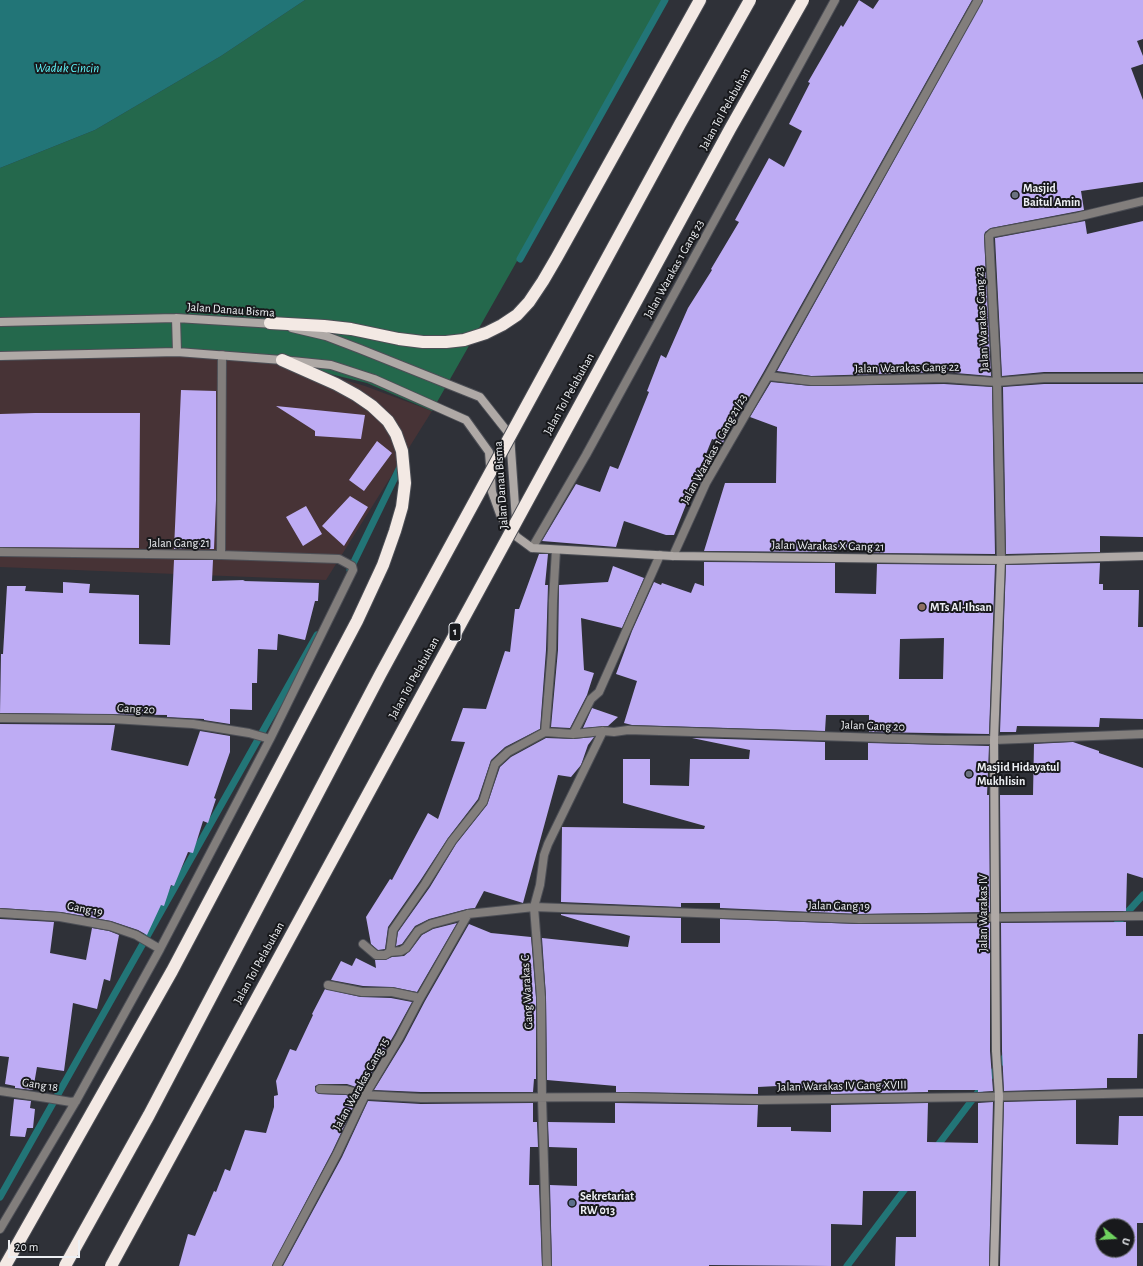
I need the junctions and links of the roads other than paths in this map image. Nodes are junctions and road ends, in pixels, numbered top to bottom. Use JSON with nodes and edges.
{"nodes":[{"id":1,"x":700,"y":0,"type":"edge"},
{"id":2,"x":750,"y":0,"type":"edge"},
{"id":3,"x":802,"y":0,"type":"edge"},
{"id":4,"x":835,"y":0,"type":"edge"},
{"id":5,"x":978,"y":0,"type":"edge"},
{"id":6,"x":1143,"y":201,"type":"edge"},
{"id":7,"x":176,"y":318,"type":"junction"},
{"id":8,"x":0,"y":322,"type":"edge"},
{"id":9,"x":270,"y":323,"type":"junction"},
{"id":10,"x":177,"y":352,"type":"junction"},
{"id":11,"x":222,"y":355,"type":"junction"},
{"id":12,"x":0,"y":356,"type":"edge"},
{"id":13,"x":282,"y":360,"type":"junction"},
{"id":14,"x":768,"y":376,"type":"junction"},
{"id":15,"x":1143,"y":378,"type":"edge"},
{"id":16,"x":997,"y":382,"type":"junction"},
{"id":17,"x":517,"y":538,"type":"junction"},
{"id":18,"x":532,"y":548,"type":"junction"},
{"id":19,"x":556,"y":550,"type":"junction"},
{"id":20,"x":0,"y":552,"type":"edge"},
{"id":21,"x":221,"y":555,"type":"junction"},
{"id":22,"x":660,"y":555,"type":"junction"},
{"id":23,"x":673,"y":556,"type":"junction"},
{"id":24,"x":1143,"y":556,"type":"edge"},
{"id":25,"x":1001,"y":560,"type":"junction"},
{"id":26,"x":0,"y":718,"type":"edge"},
{"id":27,"x":603,"y":731,"type":"junction"},
{"id":28,"x":545,"y":732,"type":"junction"},
{"id":29,"x":573,"y":734,"type":"junction"},
{"id":30,"x":1143,"y":734,"type":"edge"},
{"id":31,"x":267,"y":739,"type":"junction"},
{"id":32,"x":994,"y":740,"type":"junction"},
{"id":33,"x":534,"y":907,"type":"junction"},
{"id":34,"x":0,"y":913,"type":"edge"},
{"id":35,"x":468,"y":914,"type":"junction"},
{"id":36,"x":1142,"y":916,"type":"edge"},
{"id":37,"x":995,"y":918,"type":"junction"},
{"id":38,"x":363,"y":944,"type":"dead end"},
{"id":39,"x":157,"y":947,"type":"junction"},
{"id":40,"x":390,"y":952,"type":"junction"},
{"id":41,"x":328,"y":985,"type":"dead end"},
{"id":42,"x":420,"y":998,"type":"junction"},
{"id":43,"x":320,"y":1088,"type":"dead end"},
{"id":44,"x":0,"y":1091,"type":"edge"},
{"id":45,"x":1143,"y":1093,"type":"edge"},
{"id":46,"x":365,"y":1095,"type":"junction"},
{"id":47,"x":999,"y":1096,"type":"junction"},
{"id":48,"x":542,"y":1097,"type":"junction"},
{"id":49,"x":73,"y":1101,"type":"junction"},
{"id":50,"x":0,"y":1229,"type":"edge"},
{"id":51,"x":5,"y":1266,"type":"edge"},
{"id":52,"x":65,"y":1266,"type":"edge"},
{"id":53,"x":111,"y":1266,"type":"edge"},
{"id":54,"x":277,"y":1266,"type":"edge"},
{"id":55,"x":547,"y":1266,"type":"edge"},
{"id":56,"x":994,"y":1266,"type":"edge"}],
"edges":[{"from":1,"to":9,"type":"highway"},
{"from":2,"to":52,"type":"highway","bridge":true},
{"from":3,"to":53,"type":"highway","name":"Jalan Tol Pelabuhan","number":"1","bridge":true},
{"from":4,"to":18,"type":"street","name":"Jalan Warakas 1 Gang 23"},
{"from":5,"to":14,"type":"street","name":"Jalan Warakas 1 Gang 21/23"},
{"from":6,"to":16,"type":"street","name":"Jalan Warakas Gang 23"},
{"from":7,"to":8,"type":"street","name":"Jalan Danau Bisma"},
{"from":7,"to":9,"type":"street","name":"Jalan Danau Bisma"},
{"from":7,"to":10,"type":"street"},
{"from":9,"to":17,"type":"street","name":"Jalan Danau Bisma"},
{"from":10,"to":11,"type":"street","name":"Jalan Danau Bisma"},
{"from":10,"to":12,"type":"street","name":"Jalan Danau Bisma"},
{"from":11,"to":13,"type":"street","name":"Jalan Danau Bisma"},
{"from":11,"to":21,"type":"street"},
{"from":13,"to":17,"type":"street","name":"Jalan Danau Bisma"},
{"from":13,"to":51,"type":"highway"},
{"from":14,"to":16,"type":"street","name":"Jalan Warakas Gang 22"},
{"from":14,"to":23,"type":"street","name":"Jalan Warakas 1 Gang 21/23"},
{"from":15,"to":16,"type":"street","name":"Jalan Warakas Gang 22"},
{"from":16,"to":25,"type":"street","name":"Jalan Warakas Gang 23"},
{"from":17,"to":18,"type":"street","name":"Jalan Warakas X Gang 21"},
{"from":18,"to":19,"type":"street","name":"Jalan Warakas X Gang 21"},
{"from":19,"to":22,"type":"street","name":"Jalan Warakas X Gang 21"},
{"from":19,"to":28,"type":"street"},
{"from":20,"to":21,"type":"street","name":"Jalan Gang 21"},
{"from":21,"to":31,"type":"street","name":"Jalan Gang 21"},
{"from":22,"to":23,"type":"street","name":"Jalan Warakas X Gang 21"},
{"from":22,"to":29,"type":"street"},
{"from":23,"to":25,"type":"street","name":"Jalan Warakas X Gang 21"},
{"from":24,"to":25,"type":"street","name":"Jalan Warakas X Gang 21"},
{"from":25,"to":32,"type":"street","name":"Jalan Warakas IV"},
{"from":26,"to":31,"type":"street","name":"Gang 20"},
{"from":27,"to":29,"type":"street","name":"Jalan Gang 20"},
{"from":27,"to":32,"type":"street","name":"Jalan Gang 20"},
{"from":27,"to":33,"type":"street","name":"Gang Warakas C"},
{"from":28,"to":29,"type":"street","name":"Jalan Gang 20"},
{"from":28,"to":40,"type":"street"},
{"from":30,"to":32,"type":"street","name":"Jalan Gang 20"},
{"from":31,"to":39,"type":"street"},
{"from":32,"to":37,"type":"street","name":"Jalan Warakas IV"},
{"from":33,"to":35,"type":"street","name":"Jalan Gang 19"},
{"from":33,"to":37,"type":"street","name":"Jalan Gang 19"},
{"from":33,"to":48,"type":"street","name":"Gang Warakas C"},
{"from":34,"to":39,"type":"street","name":"Gang 19"},
{"from":35,"to":40,"type":"street","name":"Jalan Gang 19"},
{"from":35,"to":42,"type":"street","name":"Jalan Warakas Gang 15"},
{"from":36,"to":37,"type":"street","name":"Jalan Gang 19"},
{"from":37,"to":47,"type":"street","name":"Jalan Warakas IV"},
{"from":38,"to":40,"type":"street"},
{"from":39,"to":49,"type":"street"},
{"from":41,"to":42,"type":"street"},
{"from":42,"to":46,"type":"street","name":"Jalan Warakas Gang 15"},
{"from":43,"to":46,"type":"street","name":"Jalan Warakas IV Gang XVIII"},
{"from":44,"to":49,"type":"street","name":"Gang 18"},
{"from":45,"to":47,"type":"street","name":"Jalan Warakas IV Gang XVIII"},
{"from":46,"to":48,"type":"street","name":"Jalan Warakas IV Gang XVIII"},
{"from":46,"to":54,"type":"street","name":"Jalan Warakas Gang 15"},
{"from":47,"to":48,"type":"street","name":"Jalan Warakas IV Gang XVIII"},
{"from":47,"to":56,"type":"street","name":"Jalan Warakas IV"},
{"from":48,"to":55,"type":"street","name":"Gang Warakas C"},
{"from":49,"to":50,"type":"street"}]}
